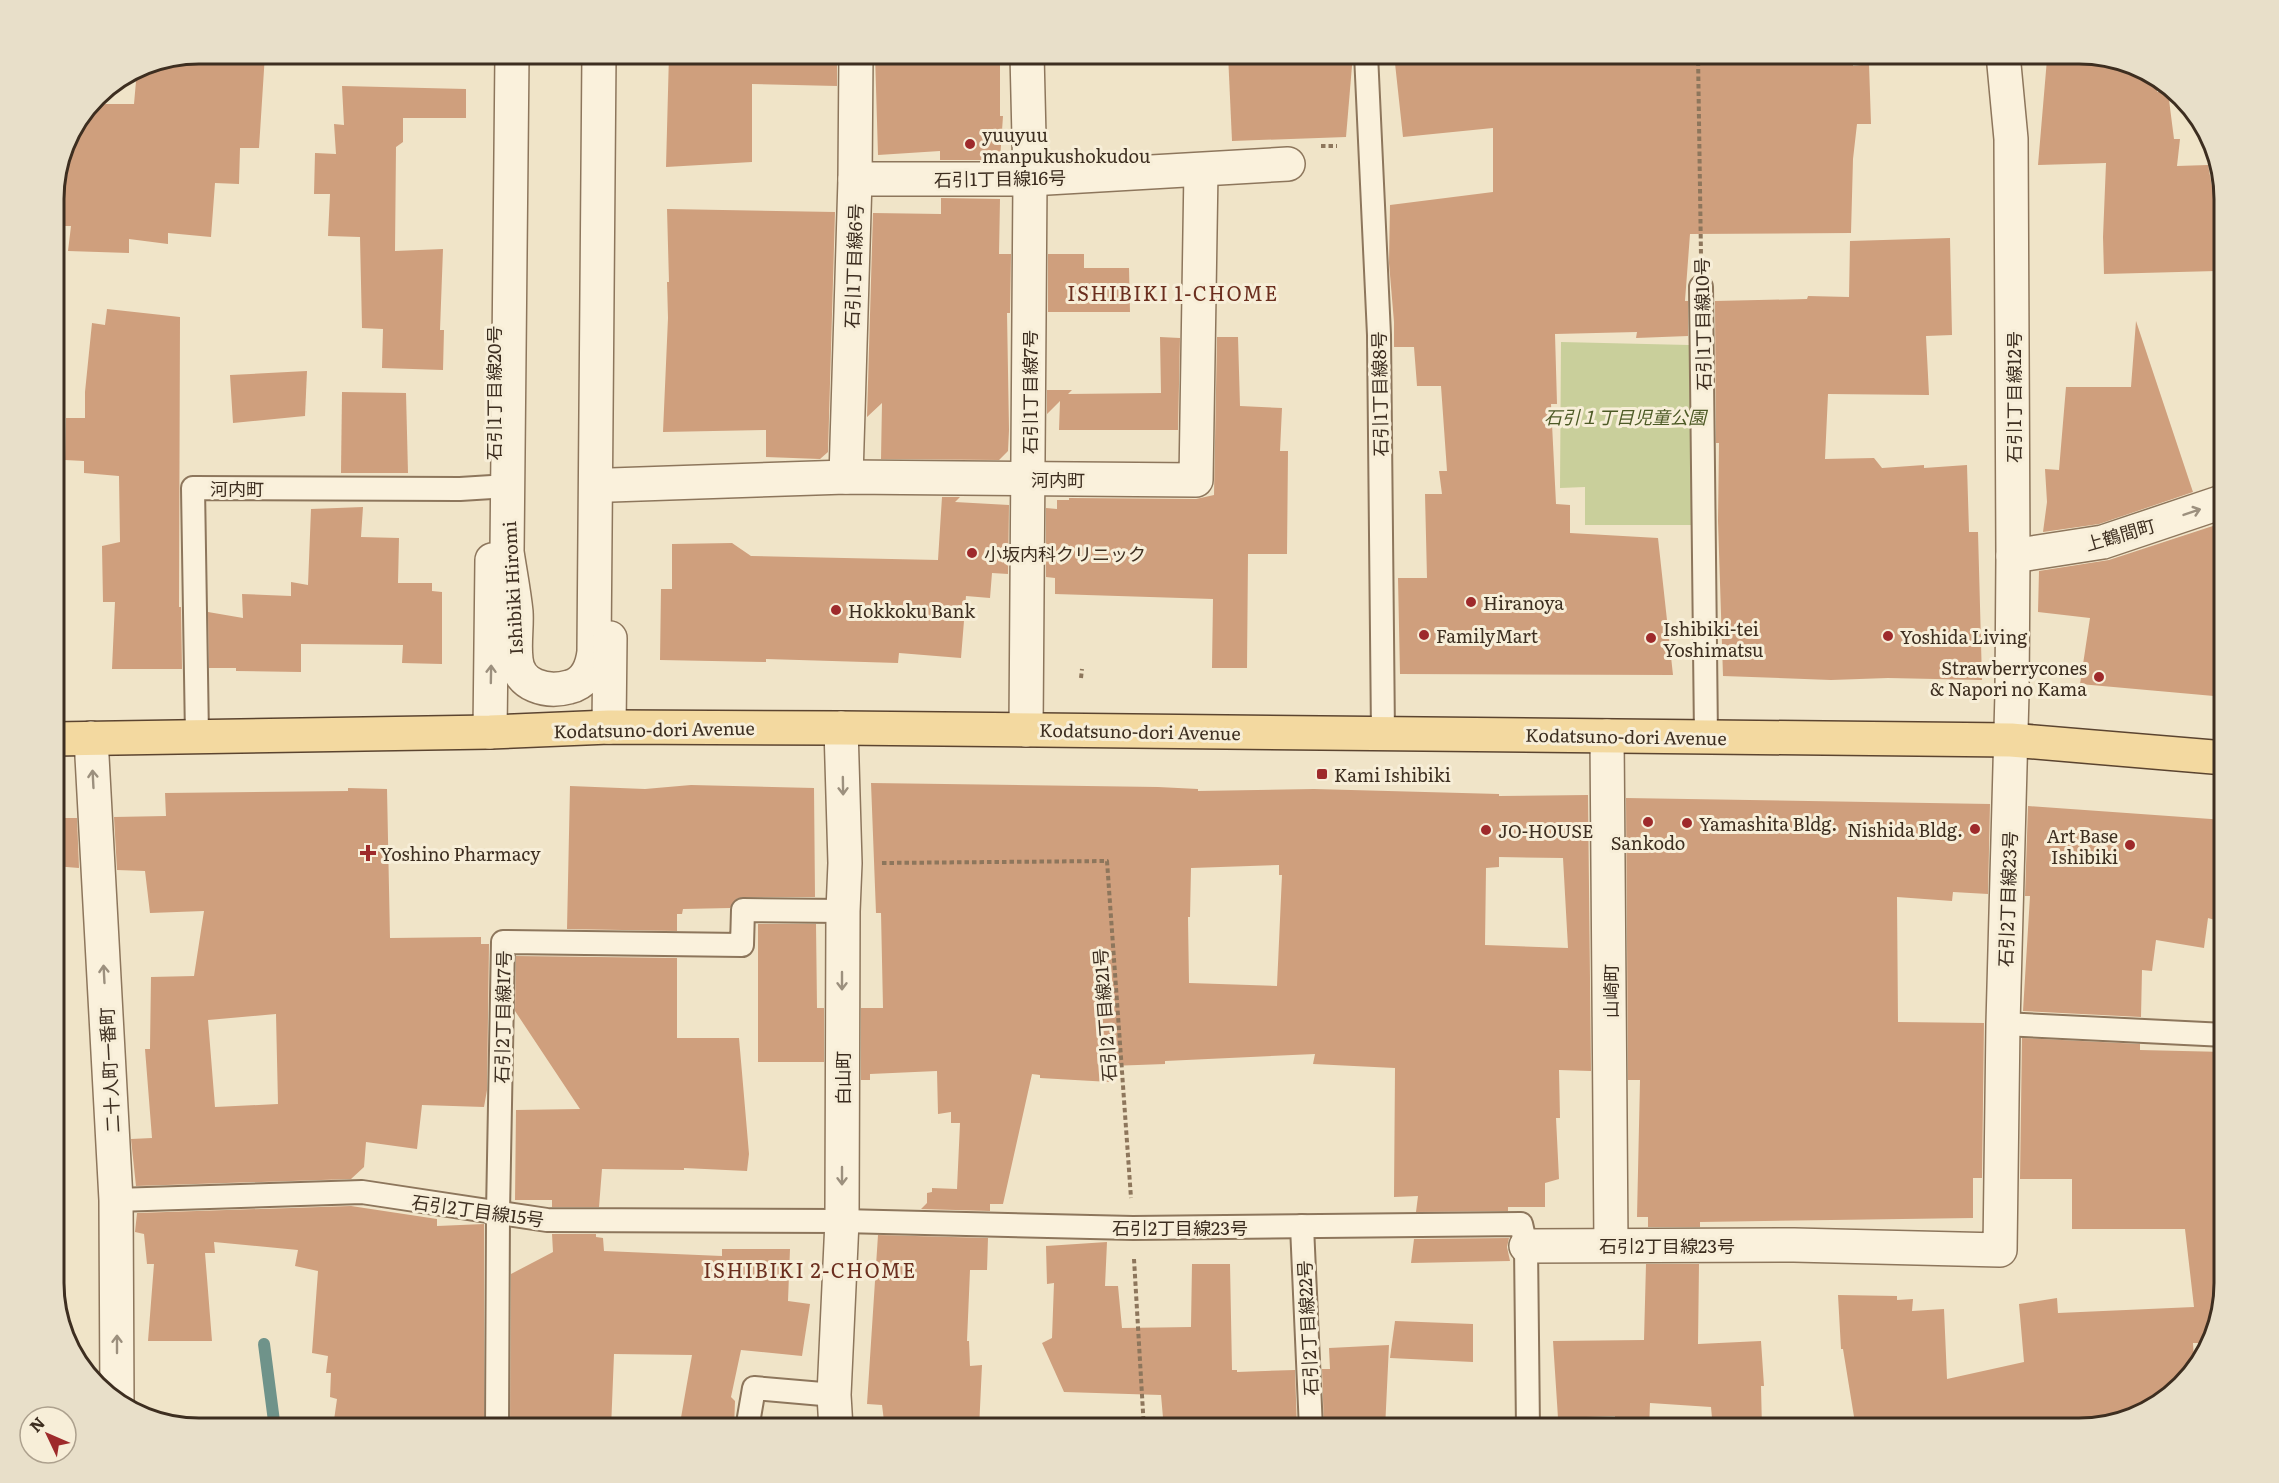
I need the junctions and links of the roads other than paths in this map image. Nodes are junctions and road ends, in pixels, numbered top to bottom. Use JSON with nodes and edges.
{"nodes":[{"id":1,"x":1366,"y":64,"type":"edge"},
{"id":2,"x":2004,"y":64,"type":"edge"},
{"id":3,"x":496,"y":65,"type":"edge"},
{"id":4,"x":512,"y":65,"type":"edge"},
{"id":5,"x":600,"y":65,"type":"edge"},
{"id":6,"x":615,"y":65,"type":"edge"},
{"id":7,"x":856,"y":65,"type":"edge"},
{"id":8,"x":1027,"y":65,"type":"edge"},
{"id":9,"x":1288,"y":164,"type":"dead end"},
{"id":10,"x":1201,"y":170,"type":"junction"},
{"id":11,"x":855,"y":179,"type":"junction"},
{"id":12,"x":1030,"y":179,"type":"junction"},
{"id":13,"x":1701,"y":287,"type":"road end"},
{"id":14,"x":846,"y":477,"type":"junction"},
{"id":15,"x":1028,"y":479,"type":"junction"},
{"id":16,"x":611,"y":485,"type":"junction"},
{"id":17,"x":492,"y":487,"type":"junction"},
{"id":18,"x":2214,"y":505,"type":"edge"},
{"id":19,"x":2013,"y":555,"type":"junction"},
{"id":20,"x":609,"y":727,"type":"junction"},
{"id":21,"x":841,"y":728,"type":"junction"},
{"id":22,"x":1026,"y":730,"type":"junction"},
{"id":23,"x":490,"y":732,"type":"junction"},
{"id":24,"x":1383,"y":734,"type":"junction"},
{"id":25,"x":197,"y":736,"type":"junction"},
{"id":26,"x":1608,"y":736,"type":"junction"},
{"id":27,"x":1706,"y":737,"type":"junction"},
{"id":28,"x":91,"y":738,"type":"junction"},
{"id":29,"x":65,"y":739,"type":"edge"},
{"id":30,"x":2011,"y":740,"type":"junction"},
{"id":31,"x":2214,"y":757,"type":"edge"},
{"id":32,"x":843,"y":911,"type":"junction"},
{"id":33,"x":2003,"y":1024,"type":"junction"},
{"id":34,"x":2214,"y":1034,"type":"edge"},
{"id":35,"x":116,"y":1200,"type":"junction"},
{"id":36,"x":498,"y":1213,"type":"junction"},
{"id":37,"x":842,"y":1221,"type":"junction"},
{"id":38,"x":1302,"y":1226,"type":"junction"},
{"id":39,"x":1526,"y":1245,"type":"junction"},
{"id":40,"x":1611,"y":1245,"type":"junction"},
{"id":41,"x":117,"y":1390,"type":"edge"},
{"id":42,"x":834,"y":1395,"type":"junction"},
{"id":43,"x":497,"y":1418,"type":"edge"},
{"id":44,"x":749,"y":1418,"type":"edge"},
{"id":45,"x":835,"y":1418,"type":"edge"},
{"id":46,"x":1311,"y":1418,"type":"edge"},
{"id":47,"x":1528,"y":1418,"type":"edge"}],
"edges":[{"from":1,"to":24,"type":"lane","name":"石引1丁目線8号"},
{"from":2,"to":19,"type":"street","name":"石引1丁目線12号"},
{"from":3,"to":17,"type":"street","name":"石引1丁目線20号"},
{"from":4,"to":5,"type":"street","name":"Ishibiki Hiromi"},
{"from":6,"to":16,"type":"street"},
{"from":7,"to":11,"type":"street","name":"石引1丁目線6号"},
{"from":8,"to":12,"type":"street","name":"石引1丁目線7号"},
{"from":9,"to":10,"type":"street","name":"石引1丁目線16号"},
{"from":10,"to":12,"type":"street","name":"石引1丁目線16号"},
{"from":10,"to":15,"type":"street","name":"河内町"},
{"from":11,"to":12,"type":"street","name":"石引1丁目線16号"},
{"from":11,"to":14,"type":"street","name":"石引1丁目線6号"},
{"from":12,"to":15,"type":"street","name":"石引1丁目線7号"},
{"from":13,"to":27,"type":"lane","name":"石引1丁目線10号"},
{"from":14,"to":15,"type":"street","name":"河内町"},
{"from":14,"to":16,"type":"street","name":"河内町"},
{"from":15,"to":22,"type":"street","name":"石引1丁目線7号"},
{"from":16,"to":20,"type":"street"},
{"from":23,"to":17,"type":"street","name":"石引1丁目線20号","one_way":true},
{"from":17,"to":25,"type":"lane","name":"河内町"},
{"from":19,"to":18,"type":"street","name":"上鶴間町","one_way":true},
{"from":19,"to":30,"type":"street","name":"石引1丁目線12号"},
{"from":20,"to":21,"type":"main road","name":"Kodatsuno-dori Avenue"},
{"from":20,"to":23,"type":"main road","name":"Kodatsuno-dori Avenue"},
{"from":21,"to":22,"type":"main road","name":"Kodatsuno-dori Avenue"},
{"from":21,"to":32,"type":"street","name":"白山町","one_way":true},
{"from":22,"to":24,"type":"main road","name":"Kodatsuno-dori Avenue"},
{"from":23,"to":25,"type":"main road","name":"Kodatsuno-dori Avenue"},
{"from":24,"to":26,"type":"main road","name":"Kodatsuno-dori Avenue"},
{"from":25,"to":28,"type":"main road","name":"Kodatsuno-dori Avenue"},
{"from":26,"to":27,"type":"main road","name":"Kodatsuno-dori Avenue"},
{"from":26,"to":40,"type":"street","name":"山崎町"},
{"from":27,"to":30,"type":"main road","name":"Kodatsuno-dori Avenue"},
{"from":28,"to":29,"type":"main road","name":"Kodatsuno-dori Avenue"},
{"from":35,"to":28,"type":"street","name":"二十人町一番町","one_way":true},
{"from":30,"to":31,"type":"main road","name":"Kodatsuno-dori Avenue"},
{"from":30,"to":33,"type":"street","name":"石引2丁目線23号"},
{"from":32,"to":36,"type":"lane","name":"石引2丁目線17号"},
{"from":32,"to":37,"type":"street","name":"白山町","one_way":true},
{"from":33,"to":34,"type":"lane"},
{"from":33,"to":40,"type":"street","name":"石引2丁目線23号"},
{"from":35,"to":36,"type":"lane","name":"石引2丁目線15号"},
{"from":41,"to":35,"type":"street","name":"二十人町一番町","one_way":true},
{"from":36,"to":37,"type":"lane","name":"石引2丁目線15号"},
{"from":36,"to":43,"type":"lane","name":"石引2丁目線17号"},
{"from":37,"to":38,"type":"lane","name":"石引2丁目線23号"},
{"from":37,"to":42,"type":"street","name":"白山町"},
{"from":38,"to":39,"type":"lane","name":"石引2丁目線23号"},
{"from":38,"to":46,"type":"lane","name":"石引2丁目線22号"},
{"from":39,"to":40,"type":"street","name":"石引2丁目線23号"},
{"from":39,"to":47,"type":"lane"},
{"from":42,"to":44,"type":"lane"},
{"from":42,"to":45,"type":"street","name":"白山町"}]}
